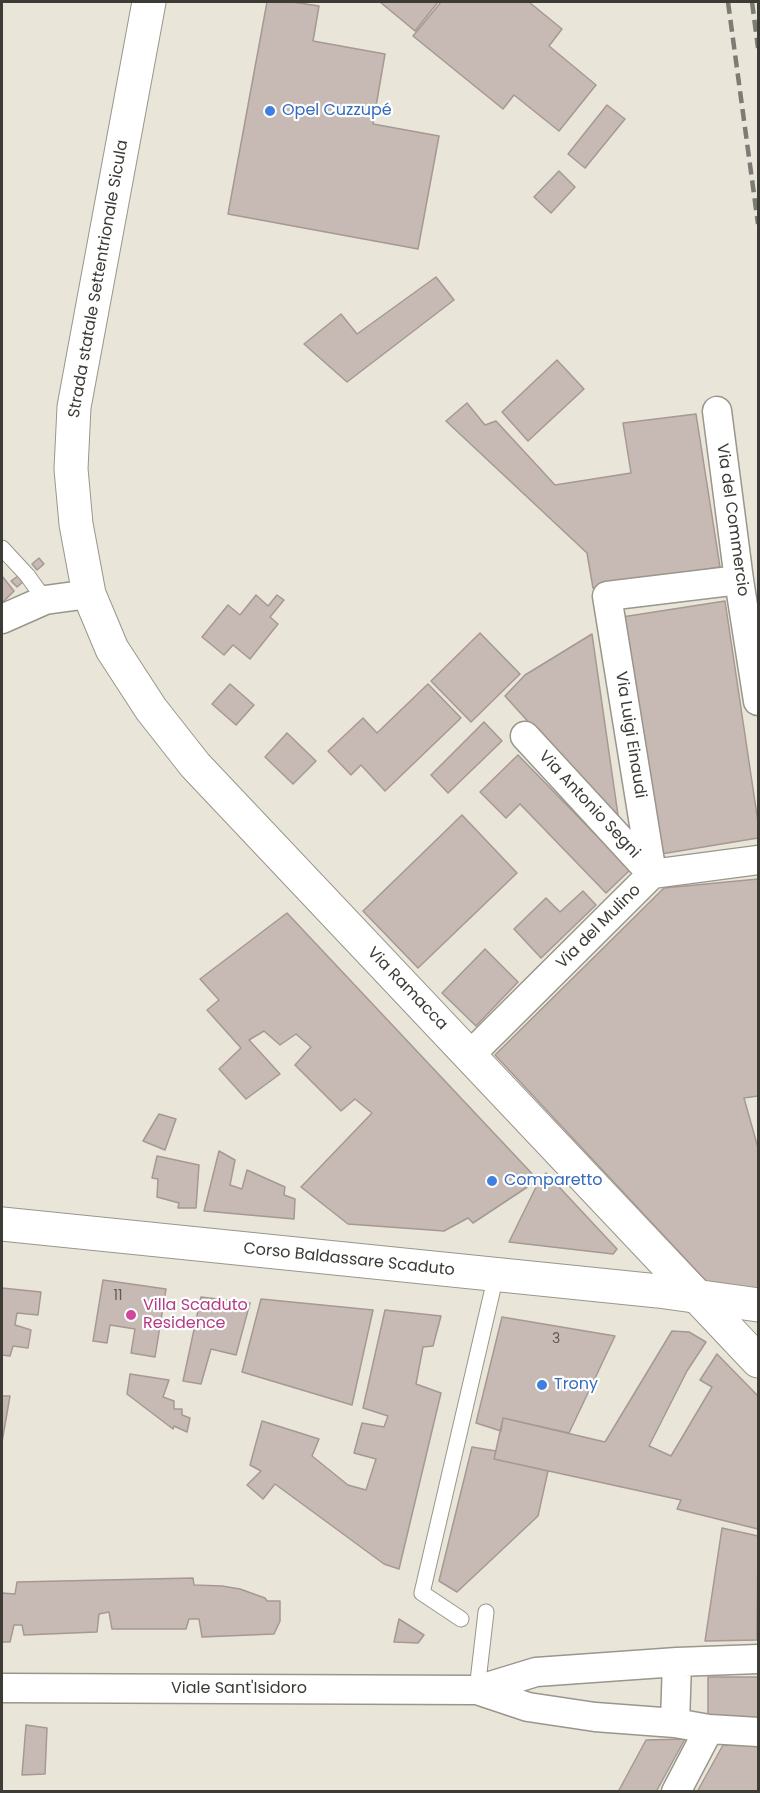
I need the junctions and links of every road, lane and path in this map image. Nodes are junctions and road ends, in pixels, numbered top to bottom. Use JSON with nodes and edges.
{"nodes":[{"id":1,"x":149,"y":2,"type":"edge"},
{"id":2,"x":717,"y":411,"type":"dead end"},
{"id":3,"x":2,"y":548,"type":"edge"},
{"id":4,"x":739,"y":580,"type":"junction"},
{"id":5,"x":89,"y":594,"type":"junction"},
{"id":6,"x":45,"y":600,"type":"junction"},
{"id":7,"x":2,"y":618,"type":"edge"},
{"id":8,"x":759,"y":701,"type":"edge"},
{"id":9,"x":525,"y":736,"type":"dead end"},
{"id":10,"x":759,"y":860,"type":"edge"},
{"id":11,"x":652,"y":874,"type":"junction"},
{"id":12,"x":471,"y":1056,"type":"junction"},
{"id":13,"x":2,"y":1224,"type":"edge"},
{"id":14,"x":496,"y":1275,"type":"junction"},
{"id":15,"x":697,"y":1297,"type":"junction"},
{"id":16,"x":759,"y":1305,"type":"edge"},
{"id":17,"x":759,"y":1361,"type":"edge"},
{"id":18,"x":486,"y":1612,"type":"dead end"},
{"id":19,"x":461,"y":1619,"type":"dead end"},
{"id":20,"x":759,"y":1659,"type":"edge"},
{"id":21,"x":677,"y":1662,"type":"junction"},
{"id":22,"x":2,"y":1688,"type":"edge"},
{"id":23,"x":477,"y":1690,"type":"junction"},
{"id":24,"x":675,"y":1723,"type":"junction"},
{"id":25,"x":709,"y":1729,"type":"junction"},
{"id":26,"x":759,"y":1732,"type":"edge"},
{"id":27,"x":676,"y":1791,"type":"edge"}],
"edges":[{"from":1,"to":5,"type":"main road","name":"Strada statale Settentrionale Sicula"},
{"from":2,"to":4,"type":"street","name":"Via del Commercio"},
{"from":3,"to":6,"type":"lane"},
{"from":4,"to":8,"type":"street","name":"Via del Commercio"},
{"from":4,"to":11,"type":"street","name":"Via Luigi Einaudi"},
{"from":5,"to":6,"type":"street"},
{"from":5,"to":12,"type":"main road","name":"Via Ramacca"},
{"from":6,"to":7,"type":"street"},
{"from":9,"to":11,"type":"street","name":"Via Antonio Segni"},
{"from":10,"to":11,"type":"street","name":"Via del Mulino"},
{"from":11,"to":12,"type":"street","name":"Via del Mulino"},
{"from":12,"to":15,"type":"main road","name":"Via Ramacca"},
{"from":13,"to":14,"type":"main road","name":"Corso Baldassare Scaduto"},
{"from":14,"to":15,"type":"main road","name":"Corso Baldassare Scaduto"},
{"from":14,"to":19,"type":"lane"},
{"from":15,"to":16,"type":"main road","name":"Corso Baldassare Scaduto"},
{"from":15,"to":17,"type":"main road","name":"Via Ramacca"},
{"from":18,"to":23,"type":"lane"},
{"from":20,"to":21,"type":"street","name":"Viale Sant'Isidoro"},
{"from":21,"to":23,"type":"street","name":"Viale Sant'Isidoro"},
{"from":21,"to":24,"type":"street"},
{"from":22,"to":23,"type":"street","name":"Viale Sant'Isidoro"},
{"from":23,"to":24,"type":"street","name":"Viale Sant'Isidoro"},
{"from":24,"to":25,"type":"street","name":"Viale Sant'Isidoro"},
{"from":25,"to":26,"type":"street","name":"Viale Sant'Isidoro"},
{"from":25,"to":27,"type":"street"}]}
